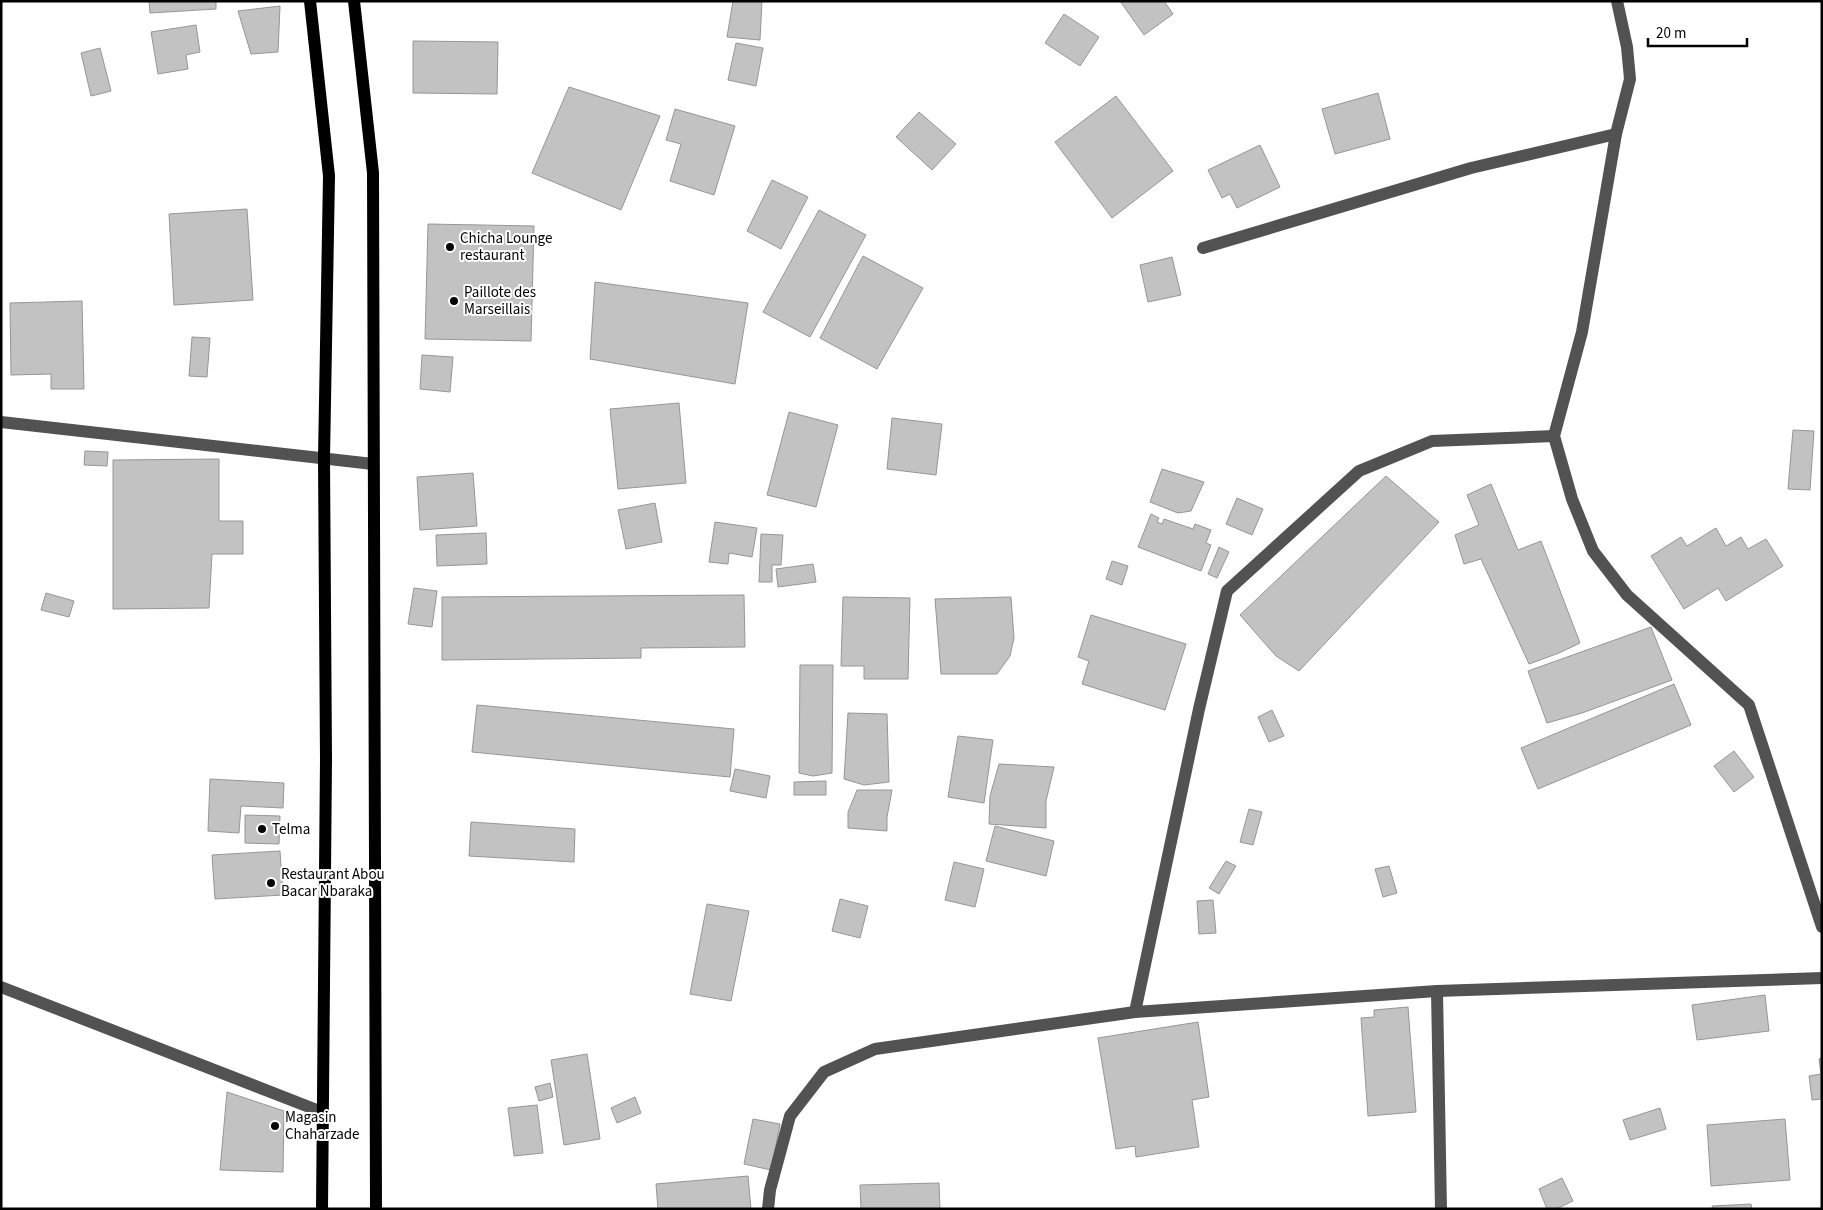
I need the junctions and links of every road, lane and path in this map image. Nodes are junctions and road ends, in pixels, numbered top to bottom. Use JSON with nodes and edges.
{"nodes":[{"id":1,"x":310,"y":1,"type":"edge"},
{"id":2,"x":354,"y":1,"type":"edge"},
{"id":3,"x":1617,"y":1,"type":"edge"},
{"id":4,"x":1616,"y":134,"type":"junction"},
{"id":5,"x":1203,"y":248,"type":"dead end"},
{"id":6,"x":1,"y":422,"type":"edge"},
{"id":7,"x":1554,"y":436,"type":"junction"},
{"id":8,"x":324,"y":458,"type":"junction"},
{"id":9,"x":373,"y":464,"type":"junction"},
{"id":10,"x":1822,"y":927,"type":"edge"},
{"id":11,"x":1822,"y":978,"type":"edge"},
{"id":12,"x":1,"y":987,"type":"edge"},
{"id":13,"x":1437,"y":991,"type":"junction"},
{"id":14,"x":1135,"y":1012,"type":"junction"},
{"id":15,"x":322,"y":1112,"type":"junction"},
{"id":16,"x":322,"y":1209,"type":"edge"},
{"id":17,"x":376,"y":1209,"type":"edge"},
{"id":18,"x":768,"y":1209,"type":"edge"},
{"id":19,"x":1441,"y":1209,"type":"edge"}],
"edges":[{"from":1,"to":8,"type":"main road"},
{"from":2,"to":9,"type":"main road"},
{"from":3,"to":4,"type":"street"},
{"from":4,"to":5,"type":"street"},
{"from":4,"to":7,"type":"street"},
{"from":6,"to":8,"type":"street"},
{"from":7,"to":10,"type":"street"},
{"from":7,"to":14,"type":"street"},
{"from":8,"to":9,"type":"street"},
{"from":8,"to":15,"type":"main road"},
{"from":9,"to":17,"type":"main road"},
{"from":11,"to":13,"type":"street"},
{"from":12,"to":15,"type":"street"},
{"from":13,"to":14,"type":"street"},
{"from":13,"to":19,"type":"street"},
{"from":14,"to":18,"type":"street"},
{"from":15,"to":16,"type":"main road"}]}
